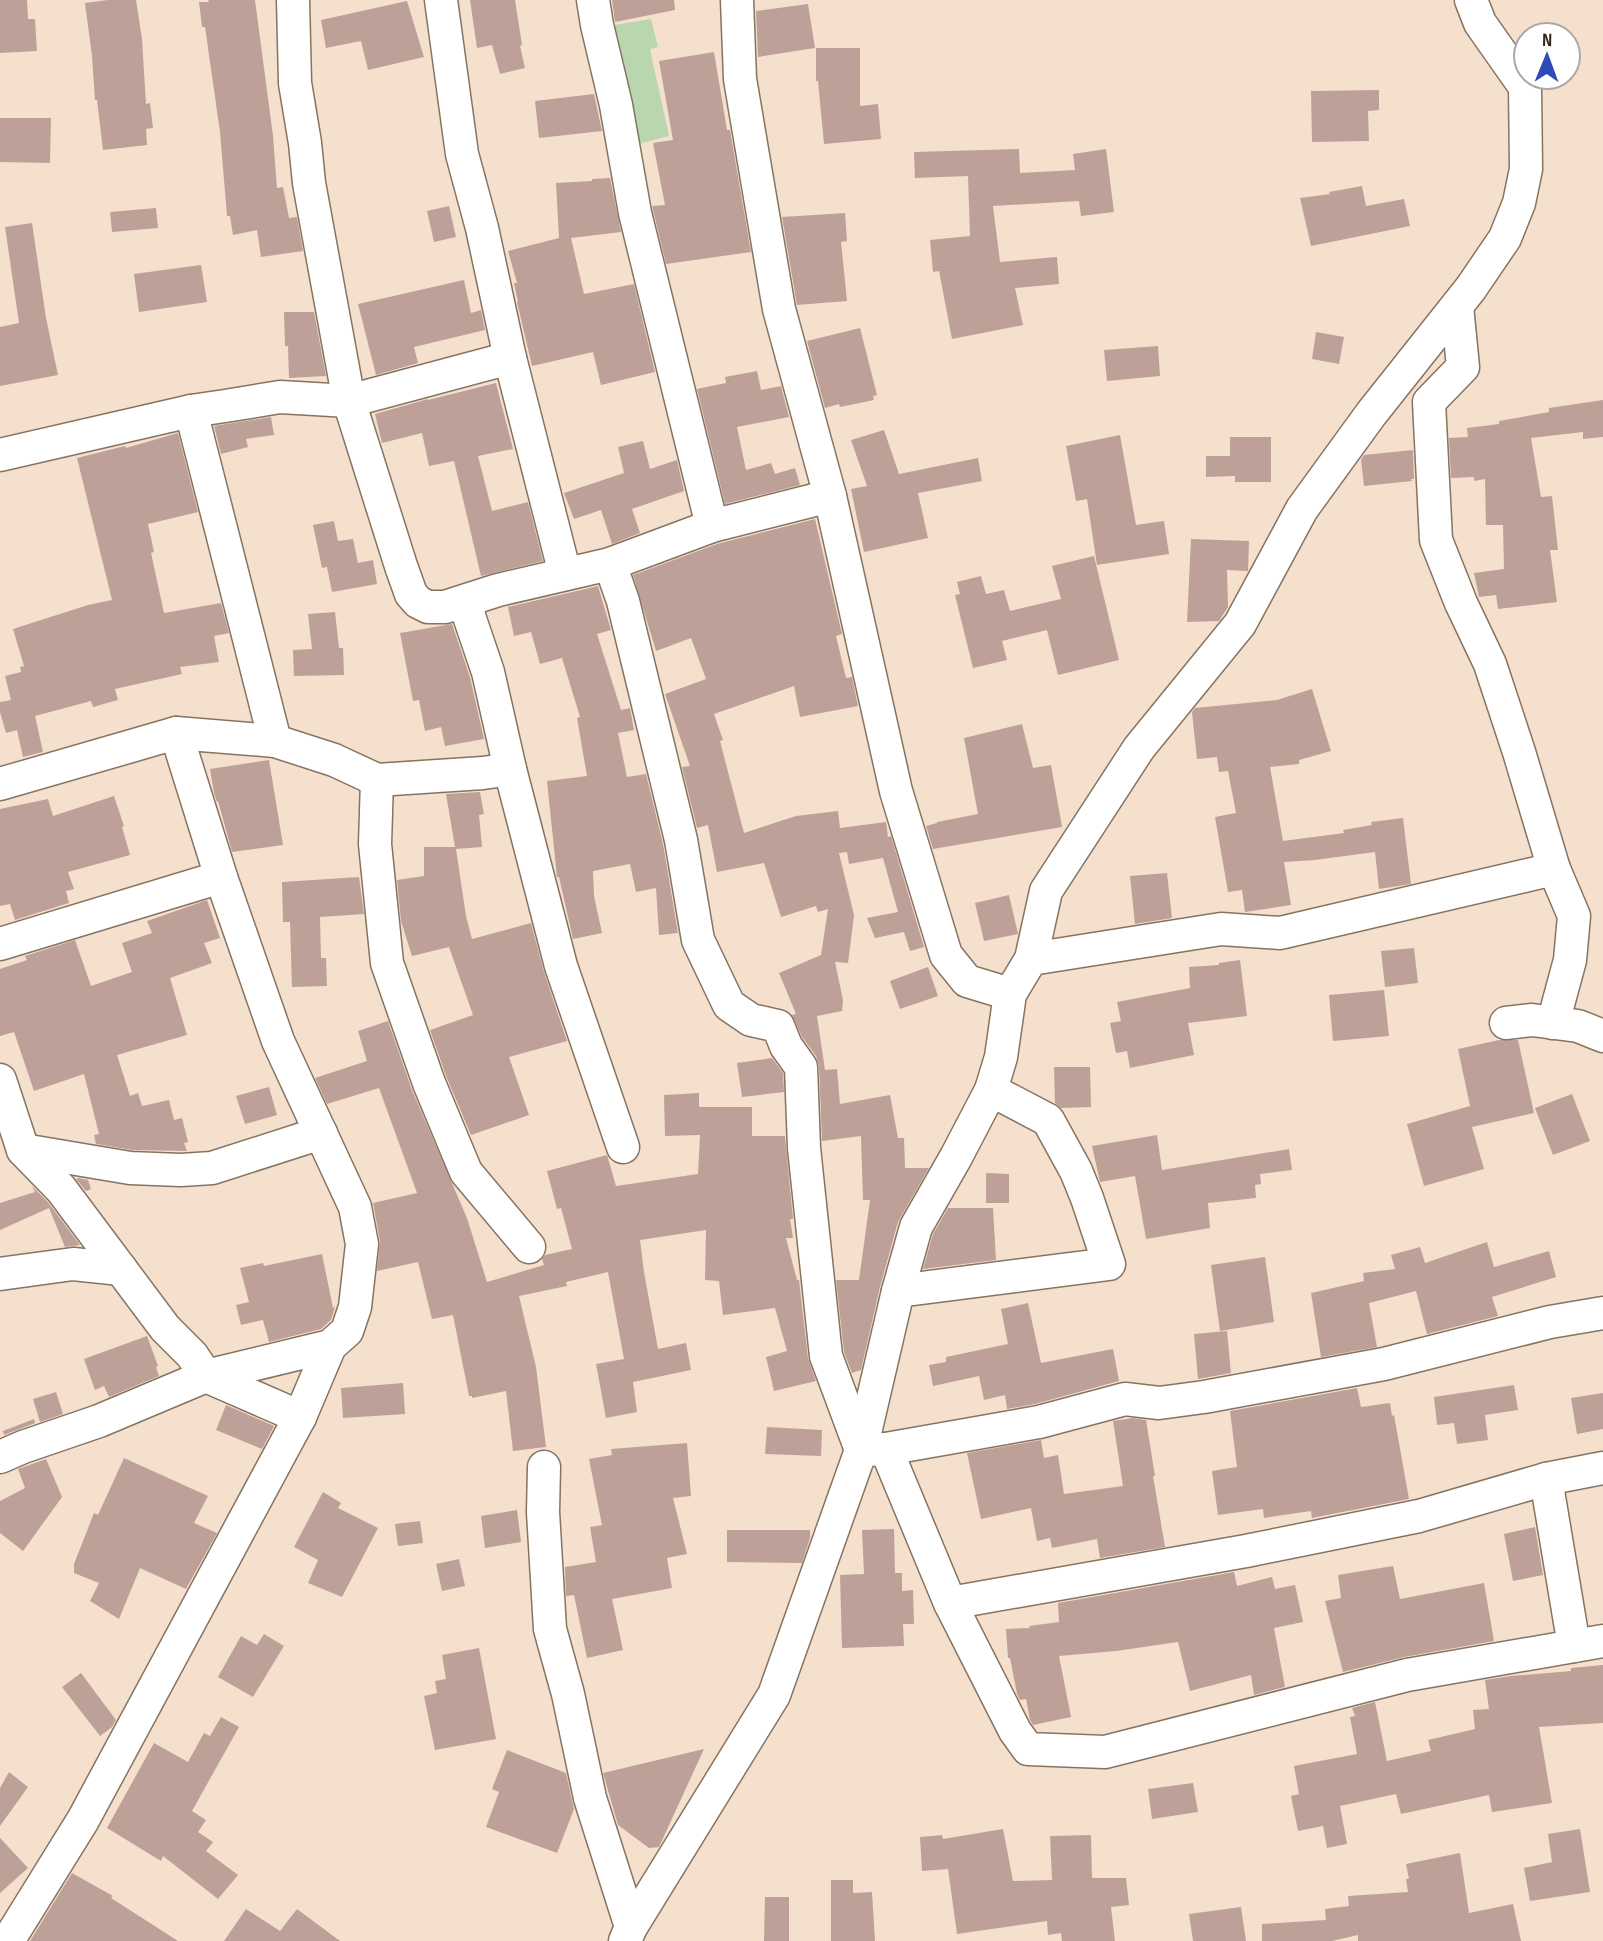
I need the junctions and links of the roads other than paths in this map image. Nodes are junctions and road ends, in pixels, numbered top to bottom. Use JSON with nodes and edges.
{"nodes":[{"id":1,"x":293,"y":0,"type":"edge"},
{"id":2,"x":441,"y":0,"type":"edge"},
{"id":3,"x":593,"y":0,"type":"edge"},
{"id":4,"x":737,"y":0,"type":"edge"},
{"id":5,"x":1471,"y":0,"type":"edge"},
{"id":6,"x":1457,"y":306,"type":"junction"},
{"id":7,"x":510,"y":358,"type":"junction"},
{"id":8,"x":349,"y":401,"type":"junction"},
{"id":9,"x":191,"y":411,"type":"junction"},
{"id":10,"x":0,"y":455,"type":"edge"},
{"id":11,"x":830,"y":496,"type":"junction"},
{"id":12,"x":712,"y":526,"type":"junction"},
{"id":13,"x":610,"y":564,"type":"junction"},
{"id":14,"x":565,"y":574,"type":"junction"},
{"id":15,"x":468,"y":600,"type":"junction"},
{"id":16,"x":176,"y":733,"type":"junction"},
{"id":17,"x":275,"y":741,"type":"junction"},
{"id":18,"x":510,"y":769,"type":"junction"},
{"id":19,"x":377,"y":780,"type":"junction"},
{"id":20,"x":0,"y":784,"type":"edge"},
{"id":21,"x":1554,"y":869,"type":"junction"},
{"id":22,"x":221,"y":877,"type":"junction"},
{"id":23,"x":0,"y":944,"type":"edge"},
{"id":24,"x":1031,"y":959,"type":"junction"},
{"id":25,"x":1010,"y":993,"type":"junction"},
{"id":26,"x":1506,"y":1023,"type":"dead end"},
{"id":27,"x":1553,"y":1023,"type":"junction"},
{"id":28,"x":1603,"y":1036,"type":"edge"},
{"id":29,"x":0,"y":1080,"type":"edge"},
{"id":30,"x":991,"y":1090,"type":"junction"},
{"id":31,"x":321,"y":1133,"type":"junction"},
{"id":32,"x":623,"y":1147,"type":"dead end"},
{"id":33,"x":23,"y":1150,"type":"junction"},
{"id":34,"x":529,"y":1247,"type":"dead end"},
{"id":35,"x":121,"y":1269,"type":"junction"},
{"id":36,"x":0,"y":1274,"type":"edge"},
{"id":37,"x":898,"y":1291,"type":"junction"},
{"id":38,"x":1603,"y":1313,"type":"edge"},
{"id":39,"x":330,"y":1346,"type":"junction"},
{"id":40,"x":206,"y":1376,"type":"junction"},
{"id":41,"x":300,"y":1417,"type":"junction"},
{"id":42,"x":874,"y":1450,"type":"junction"},
{"id":43,"x":0,"y":1457,"type":"edge"},
{"id":44,"x":544,"y":1467,"type":"dead end"},
{"id":45,"x":1603,"y":1468,"type":"edge"},
{"id":46,"x":1546,"y":1479,"type":"junction"},
{"id":47,"x":950,"y":1603,"type":"junction"},
{"id":48,"x":1588,"y":1643,"type":"edge"},
{"id":49,"x":628,"y":1934,"type":"edge"},
{"id":50,"x":8,"y":1941,"type":"edge"}],
"edges":[{"from":1,"to":8,"type":"street"},
{"from":2,"to":7,"type":"street"},
{"from":3,"to":12,"type":"street"},
{"from":4,"to":11,"type":"street"},
{"from":5,"to":6,"type":"street"},
{"from":6,"to":21,"type":"street"},
{"from":6,"to":24,"type":"street"},
{"from":7,"to":8,"type":"street"},
{"from":7,"to":14,"type":"street"},
{"from":8,"to":9,"type":"street"},
{"from":8,"to":15,"type":"street"},
{"from":9,"to":10,"type":"street"},
{"from":9,"to":17,"type":"street"},
{"from":11,"to":12,"type":"street"},
{"from":11,"to":25,"type":"street"},
{"from":12,"to":13,"type":"street"},
{"from":13,"to":14,"type":"street"},
{"from":13,"to":42,"type":"street"},
{"from":14,"to":15,"type":"street"},
{"from":15,"to":18,"type":"street"},
{"from":16,"to":17,"type":"street"},
{"from":16,"to":20,"type":"street"},
{"from":16,"to":22,"type":"street"},
{"from":17,"to":19,"type":"street"},
{"from":18,"to":19,"type":"street"},
{"from":18,"to":32,"type":"street"},
{"from":19,"to":34,"type":"street"},
{"from":21,"to":24,"type":"street"},
{"from":21,"to":27,"type":"street"},
{"from":22,"to":23,"type":"street"},
{"from":22,"to":31,"type":"street"},
{"from":24,"to":25,"type":"street"},
{"from":25,"to":30,"type":"street"},
{"from":26,"to":27,"type":"street"},
{"from":27,"to":28,"type":"street"},
{"from":29,"to":33,"type":"street"},
{"from":30,"to":37,"type":"street"},
{"from":30,"to":37,"type":"street"},
{"from":31,"to":33,"type":"street"},
{"from":31,"to":39,"type":"street"},
{"from":33,"to":35,"type":"street"},
{"from":35,"to":36,"type":"street"},
{"from":35,"to":40,"type":"street"},
{"from":37,"to":42,"type":"street"},
{"from":38,"to":42,"type":"street"},
{"from":39,"to":40,"type":"street"},
{"from":39,"to":41,"type":"street"},
{"from":40,"to":41,"type":"street"},
{"from":40,"to":43,"type":"street"},
{"from":41,"to":50,"type":"street"},
{"from":42,"to":47,"type":"street"},
{"from":42,"to":49,"type":"street"},
{"from":44,"to":49,"type":"street"},
{"from":45,"to":46,"type":"street"},
{"from":46,"to":47,"type":"street"},
{"from":46,"to":48,"type":"street"},
{"from":47,"to":48,"type":"street"}]}
